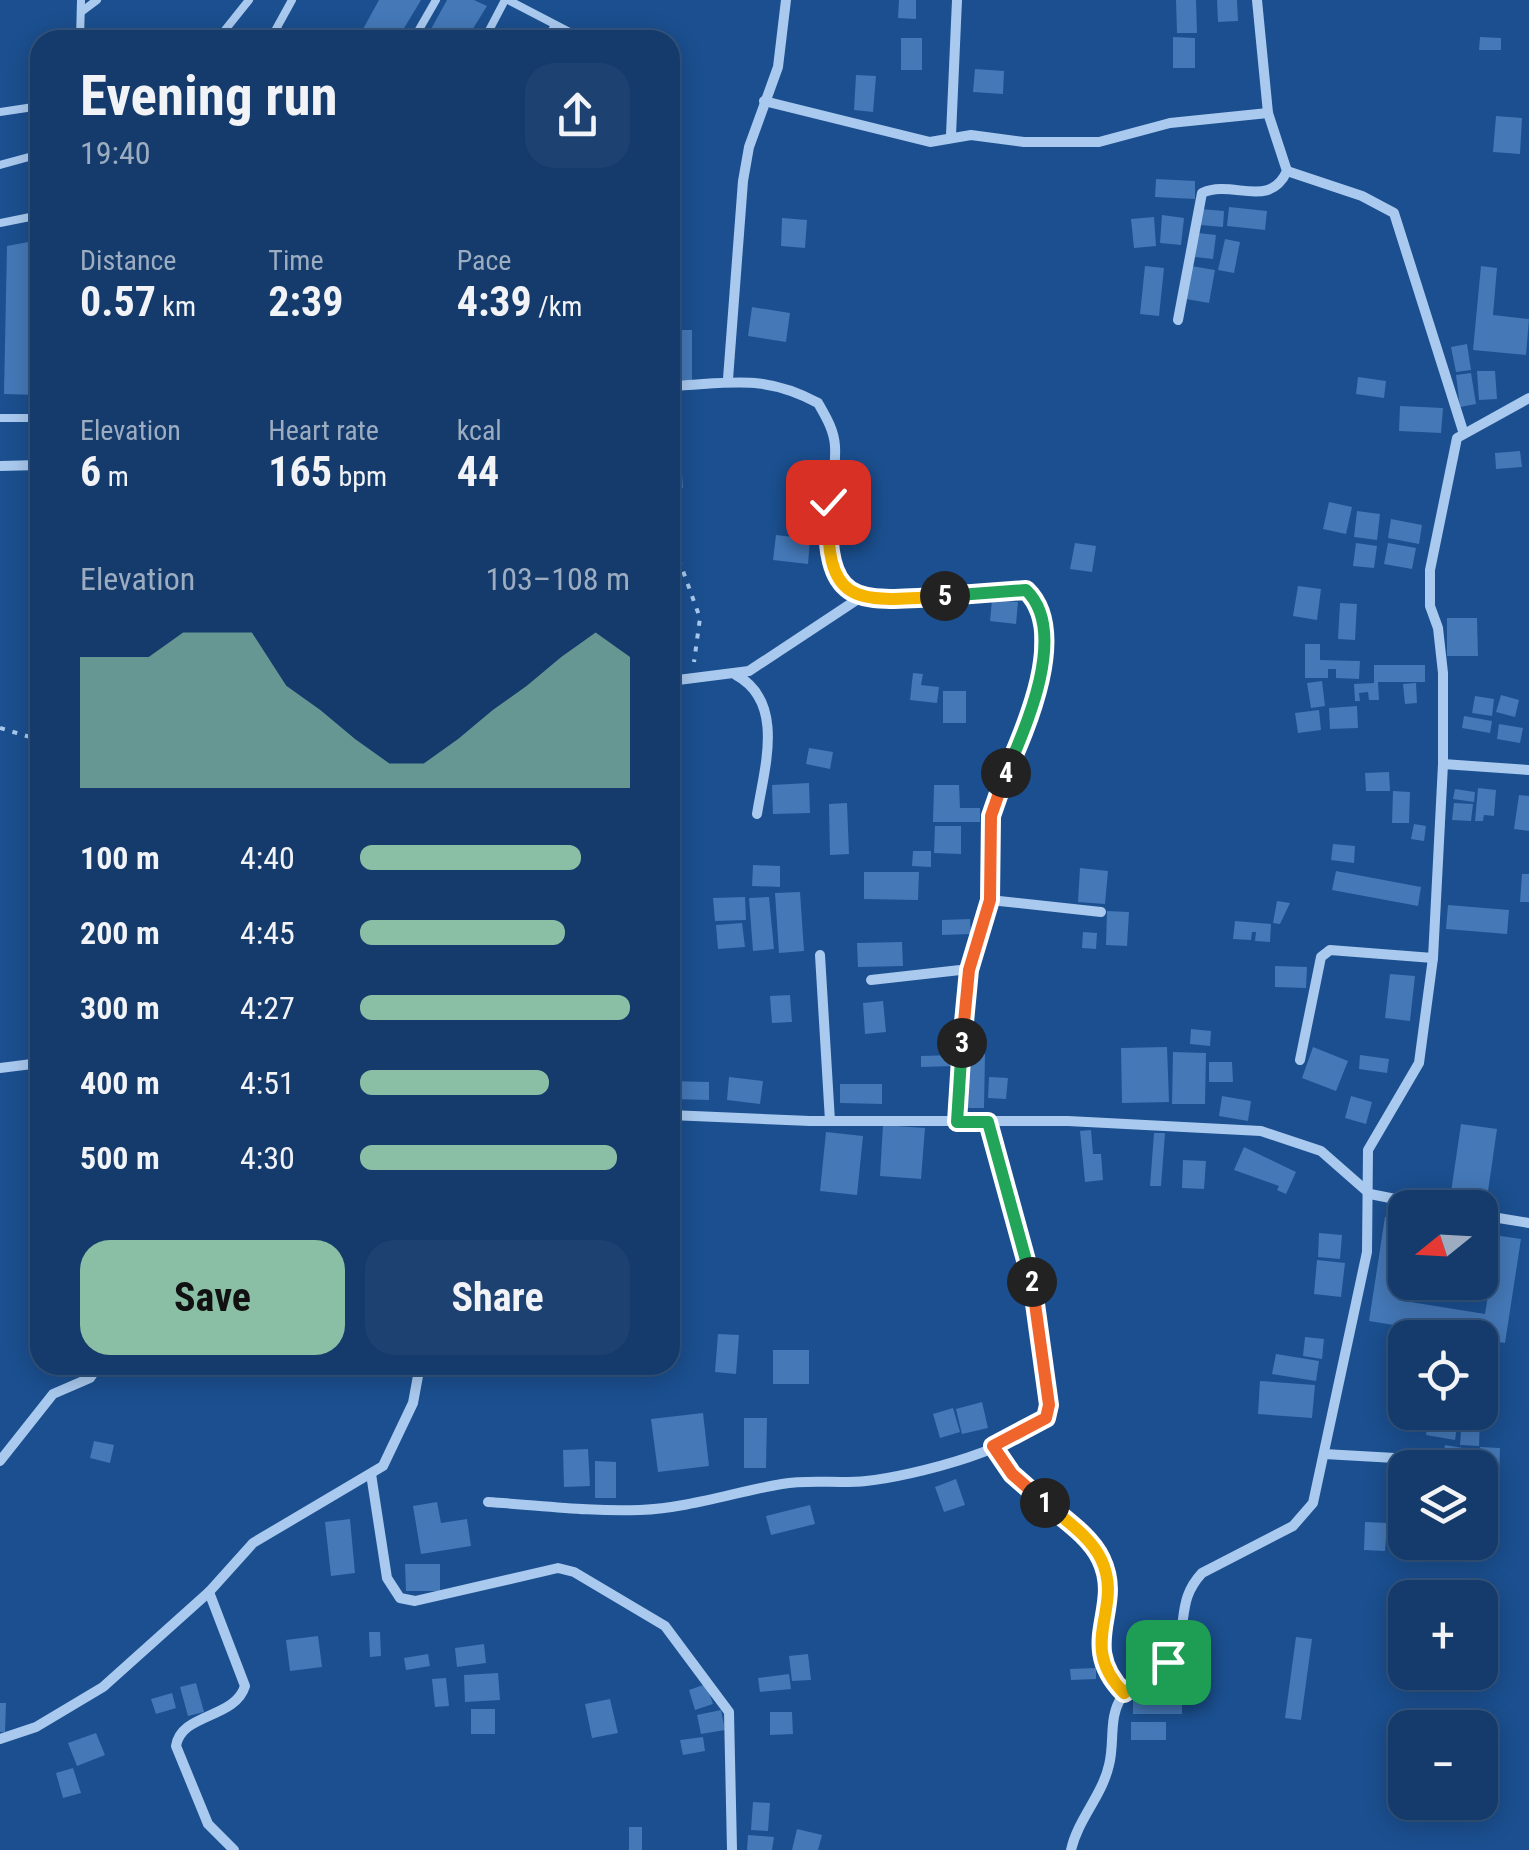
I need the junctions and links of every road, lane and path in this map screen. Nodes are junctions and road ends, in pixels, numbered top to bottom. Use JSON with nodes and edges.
{"nodes":[{"id":1,"x":80,"y":0,"type":"edge"},
{"id":2,"x":97,"y":0,"type":"edge"},
{"id":3,"x":249,"y":0,"type":"edge"},
{"id":4,"x":292,"y":0,"type":"edge"},
{"id":5,"x":436,"y":0,"type":"edge"},
{"id":6,"x":506,"y":0,"type":"edge"},
{"id":7,"x":786,"y":0,"type":"edge"},
{"id":8,"x":957,"y":0,"type":"edge"},
{"id":9,"x":1257,"y":0,"type":"edge"},
{"id":10,"x":81,"y":12,"type":"junction"},
{"id":11,"x":555,"y":25,"type":"junction"},
{"id":12,"x":80,"y":30,"type":"edge"},
{"id":13,"x":225,"y":30,"type":"edge"},
{"id":14,"x":276,"y":30,"type":"edge"},
{"id":15,"x":419,"y":30,"type":"edge"},
{"id":16,"x":490,"y":30,"type":"edge"},
{"id":17,"x":552,"y":30,"type":"edge"},
{"id":18,"x":565,"y":30,"type":"edge"},
{"id":19,"x":764,"y":101,"type":"junction"},
{"id":20,"x":30,"y":108,"type":"edge"},
{"id":21,"x":0,"y":112,"type":"edge"},
{"id":22,"x":1268,"y":113,"type":"junction"},
{"id":23,"x":951,"y":135,"type":"junction"},
{"id":24,"x":30,"y":157,"type":"edge"},
{"id":25,"x":0,"y":165,"type":"edge"},
{"id":26,"x":1287,"y":171,"type":"junction"},
{"id":27,"x":30,"y":216,"type":"edge"},
{"id":28,"x":0,"y":223,"type":"edge"},
{"id":29,"x":1178,"y":320,"type":"dead end"},
{"id":30,"x":728,"y":379,"type":"junction"},
{"id":31,"x":680,"y":385,"type":"edge"},
{"id":32,"x":1529,"y":398,"type":"edge"},
{"id":33,"x":0,"y":418,"type":"edge"},
{"id":34,"x":30,"y":418,"type":"edge"},
{"id":35,"x":1463,"y":431,"type":"junction"},
{"id":36,"x":30,"y":465,"type":"edge"},
{"id":37,"x":0,"y":466,"type":"edge"},
{"id":38,"x":680,"y":563,"type":"edge"},
{"id":39,"x":860,"y":597,"type":"junction"},
{"id":40,"x":680,"y":675,"type":"edge"},
{"id":41,"x":735,"y":675,"type":"junction"},
{"id":42,"x":680,"y":680,"type":"edge"},
{"id":43,"x":0,"y":728,"type":"edge"},
{"id":44,"x":30,"y":737,"type":"edge"},
{"id":45,"x":1443,"y":764,"type":"junction"},
{"id":46,"x":1529,"y":770,"type":"edge"},
{"id":47,"x":757,"y":814,"type":"dead end"},
{"id":48,"x":990,"y":900,"type":"junction"},
{"id":49,"x":1101,"y":912,"type":"dead end"},
{"id":50,"x":820,"y":955,"type":"dead end"},
{"id":51,"x":1433,"y":958,"type":"junction"},
{"id":52,"x":969,"y":970,"type":"junction"},
{"id":53,"x":871,"y":980,"type":"dead end"},
{"id":54,"x":1300,"y":1060,"type":"dead end"},
{"id":55,"x":30,"y":1065,"type":"edge"},
{"id":56,"x":0,"y":1068,"type":"edge"},
{"id":57,"x":680,"y":1114,"type":"edge"},
{"id":58,"x":830,"y":1122,"type":"junction"},
{"id":59,"x":957,"y":1122,"type":"junction"},
{"id":60,"x":988,"y":1122,"type":"junction"},
{"id":61,"x":1370,"y":1194,"type":"junction"},
{"id":62,"x":1388,"y":1198,"type":"edge"},
{"id":63,"x":1498,"y":1218,"type":"edge"},
{"id":64,"x":1529,"y":1223,"type":"edge"},
{"id":65,"x":92,"y":1375,"type":"edge"},
{"id":66,"x":418,"y":1375,"type":"edge"},
{"id":67,"x":993,"y":1446,"type":"junction"},
{"id":68,"x":1324,"y":1454,"type":"junction"},
{"id":69,"x":1388,"y":1457,"type":"edge"},
{"id":70,"x":0,"y":1461,"type":"edge"},
{"id":71,"x":372,"y":1474,"type":"junction"},
{"id":72,"x":488,"y":1502,"type":"dead end"},
{"id":73,"x":209,"y":1592,"type":"junction"},
{"id":74,"x":1124,"y":1693,"type":"junction"},
{"id":75,"x":0,"y":1739,"type":"edge"},
{"id":76,"x":234,"y":1850,"type":"edge"},
{"id":77,"x":732,"y":1850,"type":"edge"},
{"id":78,"x":1070,"y":1850,"type":"edge"}],
"edges":[{"from":1,"to":10,"type":"lane"},
{"from":2,"to":10,"type":"lane"},
{"from":3,"to":13,"type":"lane"},
{"from":4,"to":14,"type":"lane"},
{"from":5,"to":15,"type":"lane"},
{"from":6,"to":11,"type":"lane"},
{"from":6,"to":16,"type":"lane"},
{"from":7,"to":19,"type":"street"},
{"from":8,"to":23,"type":"street"},
{"from":9,"to":22,"type":"street"},
{"from":10,"to":12,"type":"lane"},
{"from":11,"to":17,"type":"lane"},
{"from":11,"to":18,"type":"lane"},
{"from":19,"to":23,"type":"street"},
{"from":19,"to":30,"type":"street"},
{"from":20,"to":21,"type":"lane"},
{"from":22,"to":23,"type":"street"},
{"from":22,"to":26,"type":"street"},
{"from":24,"to":25,"type":"lane"},
{"from":26,"to":29,"type":"street"},
{"from":26,"to":35,"type":"street"},
{"from":27,"to":28,"type":"lane"},
{"from":30,"to":31,"type":"street"},
{"from":30,"to":39,"type":"street"},
{"from":32,"to":35,"type":"street"},
{"from":33,"to":34,"type":"lane"},
{"from":35,"to":45,"type":"street"},
{"from":36,"to":37,"type":"street"},
{"from":38,"to":40,"type":"path"},
{"from":39,"to":41,"type":"street"},
{"from":39,"to":48,"type":"street"},
{"from":41,"to":42,"type":"street"},
{"from":41,"to":47,"type":"street"},
{"from":43,"to":44,"type":"path"},
{"from":45,"to":46,"type":"street"},
{"from":45,"to":51,"type":"street"},
{"from":48,"to":49,"type":"street"},
{"from":48,"to":52,"type":"street"},
{"from":50,"to":58,"type":"street"},
{"from":51,"to":54,"type":"street"},
{"from":51,"to":61,"type":"street"},
{"from":52,"to":53,"type":"street"},
{"from":52,"to":59,"type":"street"},
{"from":55,"to":56,"type":"street"},
{"from":57,"to":58,"type":"street"},
{"from":58,"to":59,"type":"street"},
{"from":59,"to":60,"type":"street"},
{"from":60,"to":61,"type":"street"},
{"from":60,"to":67,"type":"street"},
{"from":61,"to":62,"type":"street"},
{"from":61,"to":68,"type":"street"},
{"from":63,"to":64,"type":"street"},
{"from":65,"to":70,"type":"street"},
{"from":66,"to":71,"type":"street"},
{"from":67,"to":72,"type":"street"},
{"from":67,"to":74,"type":"street"},
{"from":68,"to":69,"type":"street"},
{"from":68,"to":74,"type":"street"},
{"from":71,"to":73,"type":"street"},
{"from":71,"to":77,"type":"street"},
{"from":73,"to":75,"type":"street"},
{"from":73,"to":76,"type":"street"},
{"from":74,"to":78,"type":"street"}]}
